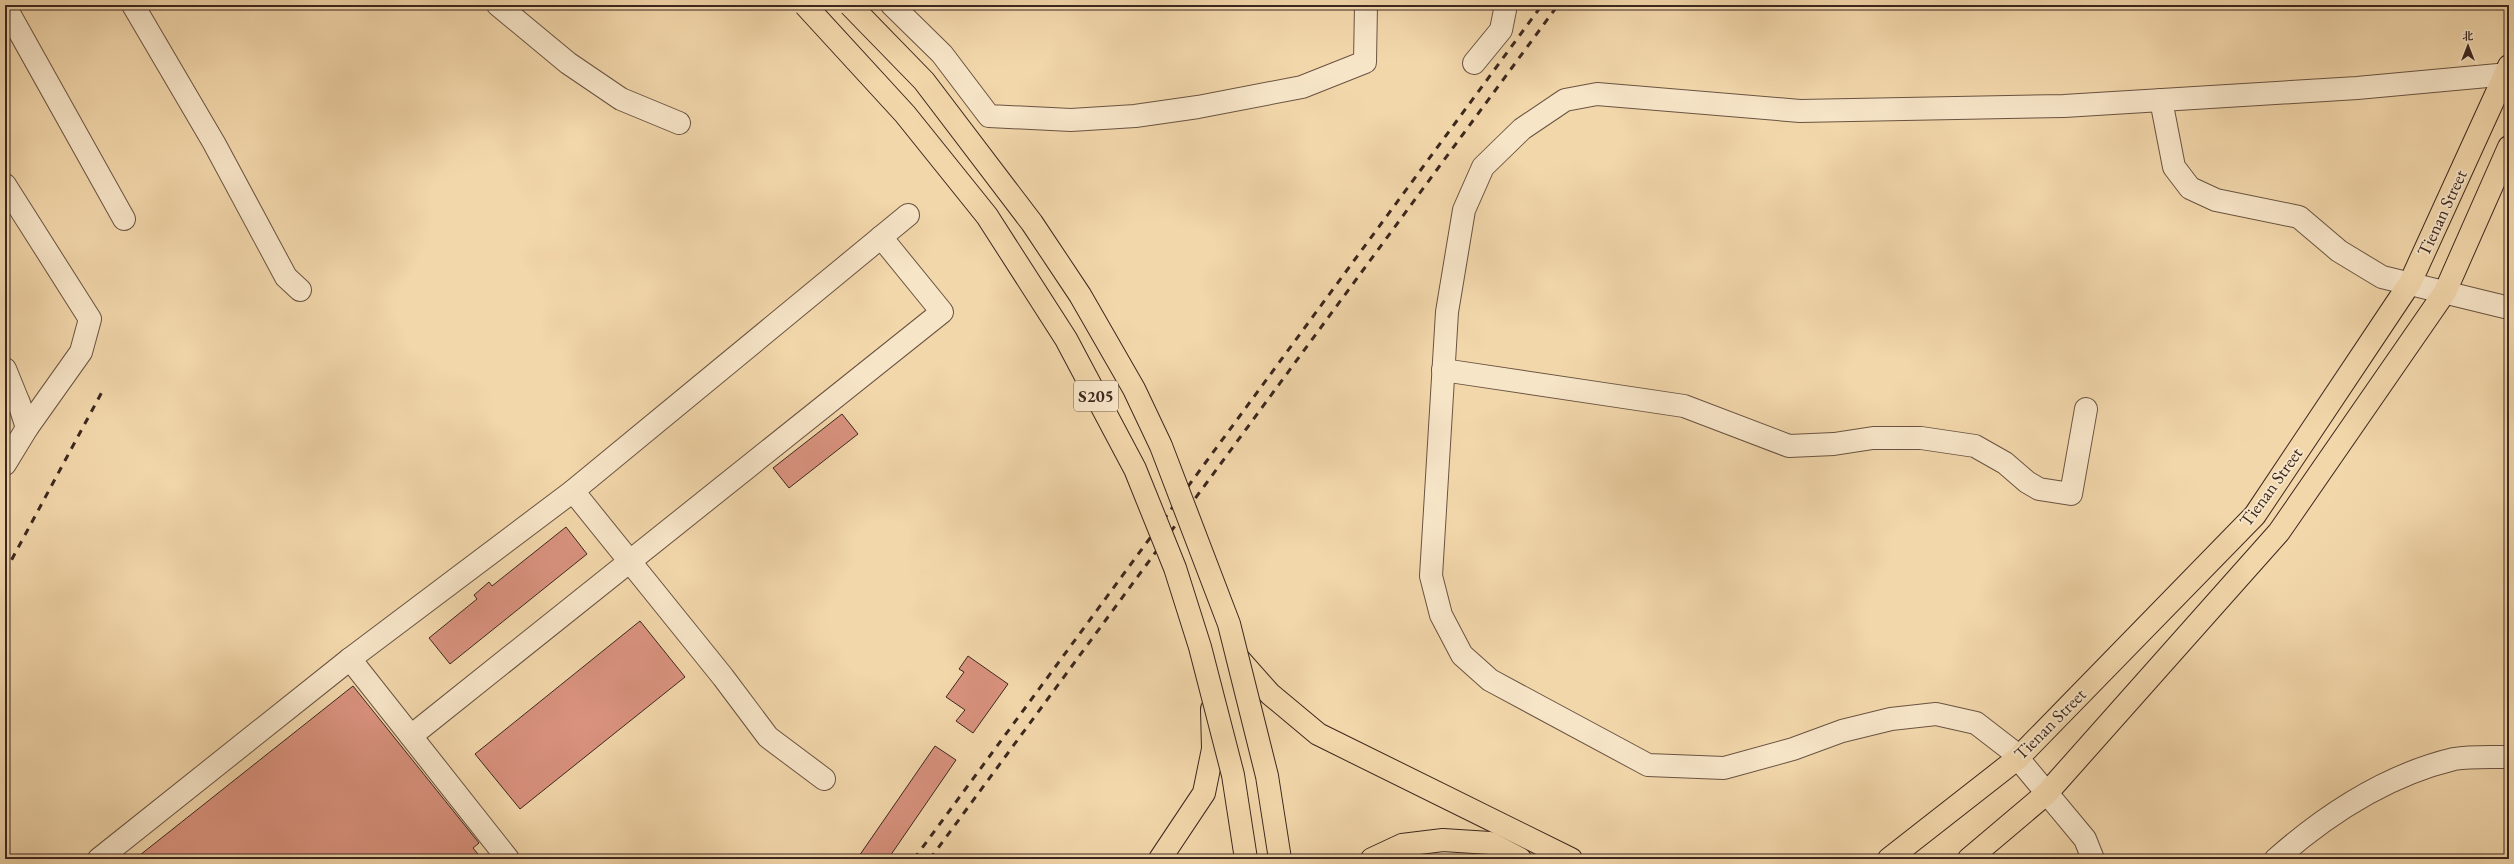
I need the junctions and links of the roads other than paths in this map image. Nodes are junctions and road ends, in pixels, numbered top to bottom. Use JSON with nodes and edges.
{"nodes":[{"id":1,"x":133,"y":5,"type":"edge"},
{"id":2,"x":498,"y":5,"type":"edge"},
{"id":3,"x":805,"y":5,"type":"edge"},
{"id":4,"x":850,"y":5,"type":"edge"},
{"id":5,"x":892,"y":5,"type":"edge"},
{"id":6,"x":1366,"y":5,"type":"edge"},
{"id":7,"x":1506,"y":5,"type":"edge"},
{"id":8,"x":5,"y":6,"type":"edge"},
{"id":9,"x":1474,"y":63,"type":"dead end"},
{"id":10,"x":2508,"y":71,"type":"edge"},
{"id":11,"x":2161,"y":100,"type":"junction"},
{"id":12,"x":679,"y":123,"type":"dead end"},
{"id":13,"x":2509,"y":147,"type":"edge"},
{"id":14,"x":5,"y":185,"type":"edge"},
{"id":15,"x":908,"y":215,"type":"dead end"},
{"id":16,"x":124,"y":219,"type":"dead end"},
{"id":17,"x":881,"y":237,"type":"junction"},
{"id":18,"x":2410,"y":283,"type":"junction"},
{"id":19,"x":300,"y":290,"type":"dead end"},
{"id":20,"x":2445,"y":292,"type":"junction"},
{"id":21,"x":2509,"y":308,"type":"edge"},
{"id":22,"x":5,"y":369,"type":"edge"},
{"id":23,"x":1443,"y":370,"type":"junction"},
{"id":24,"x":12,"y":395,"type":"edge"},
{"id":25,"x":2086,"y":409,"type":"dead end"},
{"id":26,"x":27,"y":428,"type":"junction"},
{"id":27,"x":5,"y":464,"type":"edge"},
{"id":28,"x":573,"y":491,"type":"junction"},
{"id":29,"x":630,"y":561,"type":"junction"},
{"id":30,"x":1238,"y":658,"type":"junction"},
{"id":31,"x":350,"y":660,"type":"junction"},
{"id":32,"x":1211,"y":692,"type":"junction"},
{"id":33,"x":411,"y":736,"type":"junction"},
{"id":34,"x":2509,"y":757,"type":"edge"},
{"id":35,"x":2018,"y":758,"type":"junction"},
{"id":36,"x":824,"y":779,"type":"dead end"},
{"id":37,"x":2047,"y":793,"type":"junction"},
{"id":38,"x":1895,"y":854,"type":"edge"},
{"id":39,"x":99,"y":859,"type":"edge"},
{"id":40,"x":508,"y":859,"type":"edge"},
{"id":41,"x":1160,"y":859,"type":"edge"},
{"id":42,"x":1246,"y":859,"type":"edge"},
{"id":43,"x":1280,"y":859,"type":"edge"},
{"id":44,"x":1372,"y":859,"type":"edge"},
{"id":45,"x":1520,"y":859,"type":"edge"},
{"id":46,"x":1571,"y":859,"type":"edge"},
{"id":47,"x":1880,"y":859,"type":"edge"},
{"id":48,"x":1969,"y":859,"type":"edge"},
{"id":49,"x":2093,"y":859,"type":"edge"},
{"id":50,"x":2276,"y":859,"type":"edge"}],
"edges":[{"from":1,"to":19,"type":"street"},
{"from":2,"to":12,"type":"street"},
{"from":3,"to":32,"type":"main road","number":"S205","bridge":true},
{"from":4,"to":30,"type":"main road","number":"S205","bridge":true},
{"from":5,"to":6,"type":"street"},
{"from":7,"to":9,"type":"street"},
{"from":8,"to":16,"type":"street"},
{"from":10,"to":11,"type":"street"},
{"from":10,"to":18,"type":"main road","name":"Tienan Street"},
{"from":11,"to":18,"type":"street"},
{"from":11,"to":23,"type":"street"},
{"from":13,"to":20,"type":"main road","name":"Tienan Street"},
{"from":14,"to":26,"type":"street"},
{"from":15,"to":17,"type":"street"},
{"from":17,"to":28,"type":"street"},
{"from":17,"to":29,"type":"street"},
{"from":18,"to":20,"type":"street"},
{"from":18,"to":35,"type":"main road","name":"Tienan Street"},
{"from":20,"to":21,"type":"street"},
{"from":20,"to":37,"type":"main road","name":"Tienan Street"},
{"from":22,"to":24,"type":"street"},
{"from":23,"to":25,"type":"street"},
{"from":23,"to":35,"type":"street"},
{"from":24,"to":26,"type":"street"},
{"from":26,"to":27,"type":"street"},
{"from":28,"to":29,"type":"street"},
{"from":28,"to":31,"type":"street"},
{"from":29,"to":33,"type":"street"},
{"from":29,"to":36,"type":"street"},
{"from":30,"to":43,"type":"main road","number":"S205","bridge":true},
{"from":30,"to":46,"type":"main road"},
{"from":31,"to":33,"type":"street"},
{"from":31,"to":39,"type":"street"},
{"from":32,"to":41,"type":"main road","bridge":true},
{"from":32,"to":42,"type":"main road","number":"S205","bridge":true},
{"from":33,"to":40,"type":"street"},
{"from":34,"to":50,"type":"street"},
{"from":35,"to":37,"type":"street"},
{"from":35,"to":38,"type":"main road","name":"Tienan Street"},
{"from":37,"to":48,"type":"main road","name":"Tienan Street"},
{"from":37,"to":49,"type":"street"},
{"from":38,"to":47,"type":"main road","name":"Tienan Street"},
{"from":44,"to":45,"type":"main road"}]}
